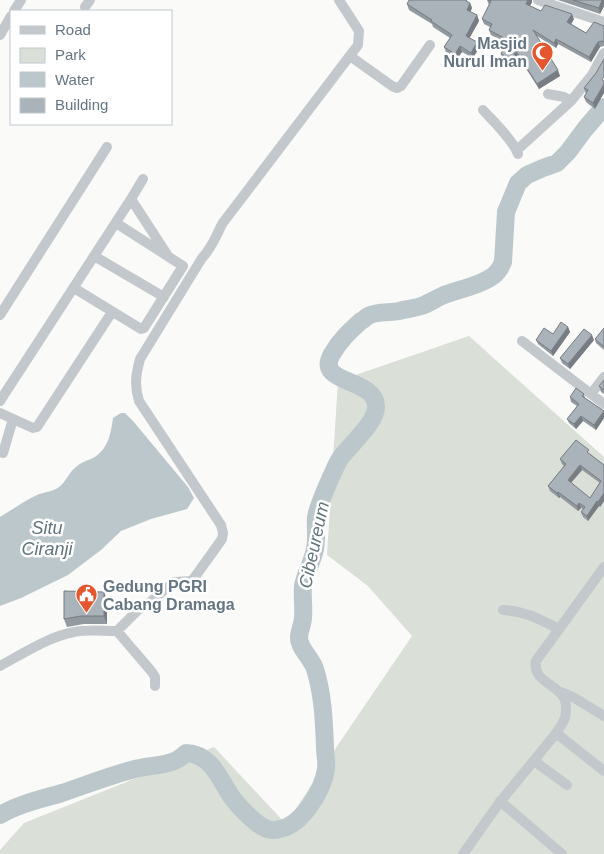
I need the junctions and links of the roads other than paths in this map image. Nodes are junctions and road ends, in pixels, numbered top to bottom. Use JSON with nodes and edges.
{"nodes":[{"id":1,"x":339,"y":0,"type":"edge"},
{"id":2,"x":538,"y":0,"type":"edge"},
{"id":3,"x":10,"y":18,"type":"edge"},
{"id":4,"x":604,"y":22,"type":"edge"},
{"id":5,"x":0,"y":35,"type":"edge"},
{"id":6,"x":430,"y":45,"type":"dead end"},
{"id":7,"x":604,"y":53,"type":"edge"},
{"id":8,"x":350,"y":56,"type":"junction"},
{"id":9,"x":548,"y":94,"type":"dead end"},
{"id":10,"x":571,"y":101,"type":"junction"},
{"id":11,"x":483,"y":110,"type":"dead end"},
{"id":12,"x":107,"y":147,"type":"dead end"},
{"id":13,"x":143,"y":179,"type":"dead end"},
{"id":14,"x":131,"y":199,"type":"junction"},
{"id":15,"x":116,"y":223,"type":"junction"},
{"id":16,"x":94,"y":256,"type":"junction"},
{"id":17,"x":168,"y":256,"type":"junction"},
{"id":18,"x":74,"y":288,"type":"junction"},
{"id":19,"x":164,"y":297,"type":"junction"},
{"id":20,"x":112,"y":312,"type":"junction"},
{"id":21,"x":0,"y":315,"type":"edge"},
{"id":22,"x":522,"y":340,"type":"dead end"},
{"id":23,"x":604,"y":377,"type":"edge"},
{"id":24,"x":591,"y":394,"type":"junction"},
{"id":25,"x":0,"y":401,"type":"edge"},
{"id":26,"x":604,"y":404,"type":"edge"},
{"id":27,"x":0,"y":413,"type":"edge"},
{"id":28,"x":13,"y":419,"type":"junction"},
{"id":29,"x":3,"y":453,"type":"dead end"},
{"id":30,"x":604,"y":568,"type":"edge"},
{"id":31,"x":502,"y":610,"type":"dead end"},
{"id":32,"x":559,"y":629,"type":"junction"},
{"id":33,"x":117,"y":631,"type":"junction"},
{"id":34,"x":0,"y":666,"type":"edge"},
{"id":35,"x":155,"y":686,"type":"dead end"},
{"id":36,"x":561,"y":692,"type":"junction"},
{"id":37,"x":604,"y":716,"type":"edge"},
{"id":38,"x":556,"y":733,"type":"junction"},
{"id":39,"x":534,"y":761,"type":"junction"},
{"id":40,"x":604,"y":771,"type":"edge"},
{"id":41,"x":567,"y":785,"type":"dead end"},
{"id":42,"x":500,"y":801,"type":"junction"},
{"id":43,"x":463,"y":854,"type":"edge"},
{"id":44,"x":562,"y":854,"type":"edge"}],
"edges":[{"from":1,"to":8,"type":"street"},
{"from":2,"to":4,"type":"street"},
{"from":3,"to":5,"type":"street"},
{"from":6,"to":8,"type":"street"},
{"from":7,"to":10,"type":"street"},
{"from":8,"to":33,"type":"street"},
{"from":9,"to":10,"type":"street"},
{"from":10,"to":11,"type":"street"},
{"from":12,"to":21,"type":"street"},
{"from":13,"to":14,"type":"street"},
{"from":14,"to":15,"type":"street"},
{"from":14,"to":17,"type":"street"},
{"from":15,"to":16,"type":"street"},
{"from":15,"to":17,"type":"street"},
{"from":16,"to":18,"type":"street"},
{"from":16,"to":19,"type":"street"},
{"from":17,"to":19,"type":"street"},
{"from":18,"to":20,"type":"street"},
{"from":18,"to":25,"type":"street"},
{"from":19,"to":20,"type":"street"},
{"from":20,"to":28,"type":"street"},
{"from":22,"to":24,"type":"street"},
{"from":23,"to":24,"type":"street"},
{"from":24,"to":26,"type":"street"},
{"from":27,"to":28,"type":"street"},
{"from":28,"to":29,"type":"street"},
{"from":30,"to":32,"type":"street"},
{"from":31,"to":32,"type":"street"},
{"from":32,"to":36,"type":"street"},
{"from":33,"to":34,"type":"street"},
{"from":33,"to":35,"type":"street"},
{"from":36,"to":37,"type":"street"},
{"from":36,"to":38,"type":"street"},
{"from":38,"to":39,"type":"street"},
{"from":38,"to":40,"type":"street"},
{"from":39,"to":41,"type":"street"},
{"from":39,"to":42,"type":"street"},
{"from":42,"to":43,"type":"street"},
{"from":42,"to":44,"type":"street"}]}
